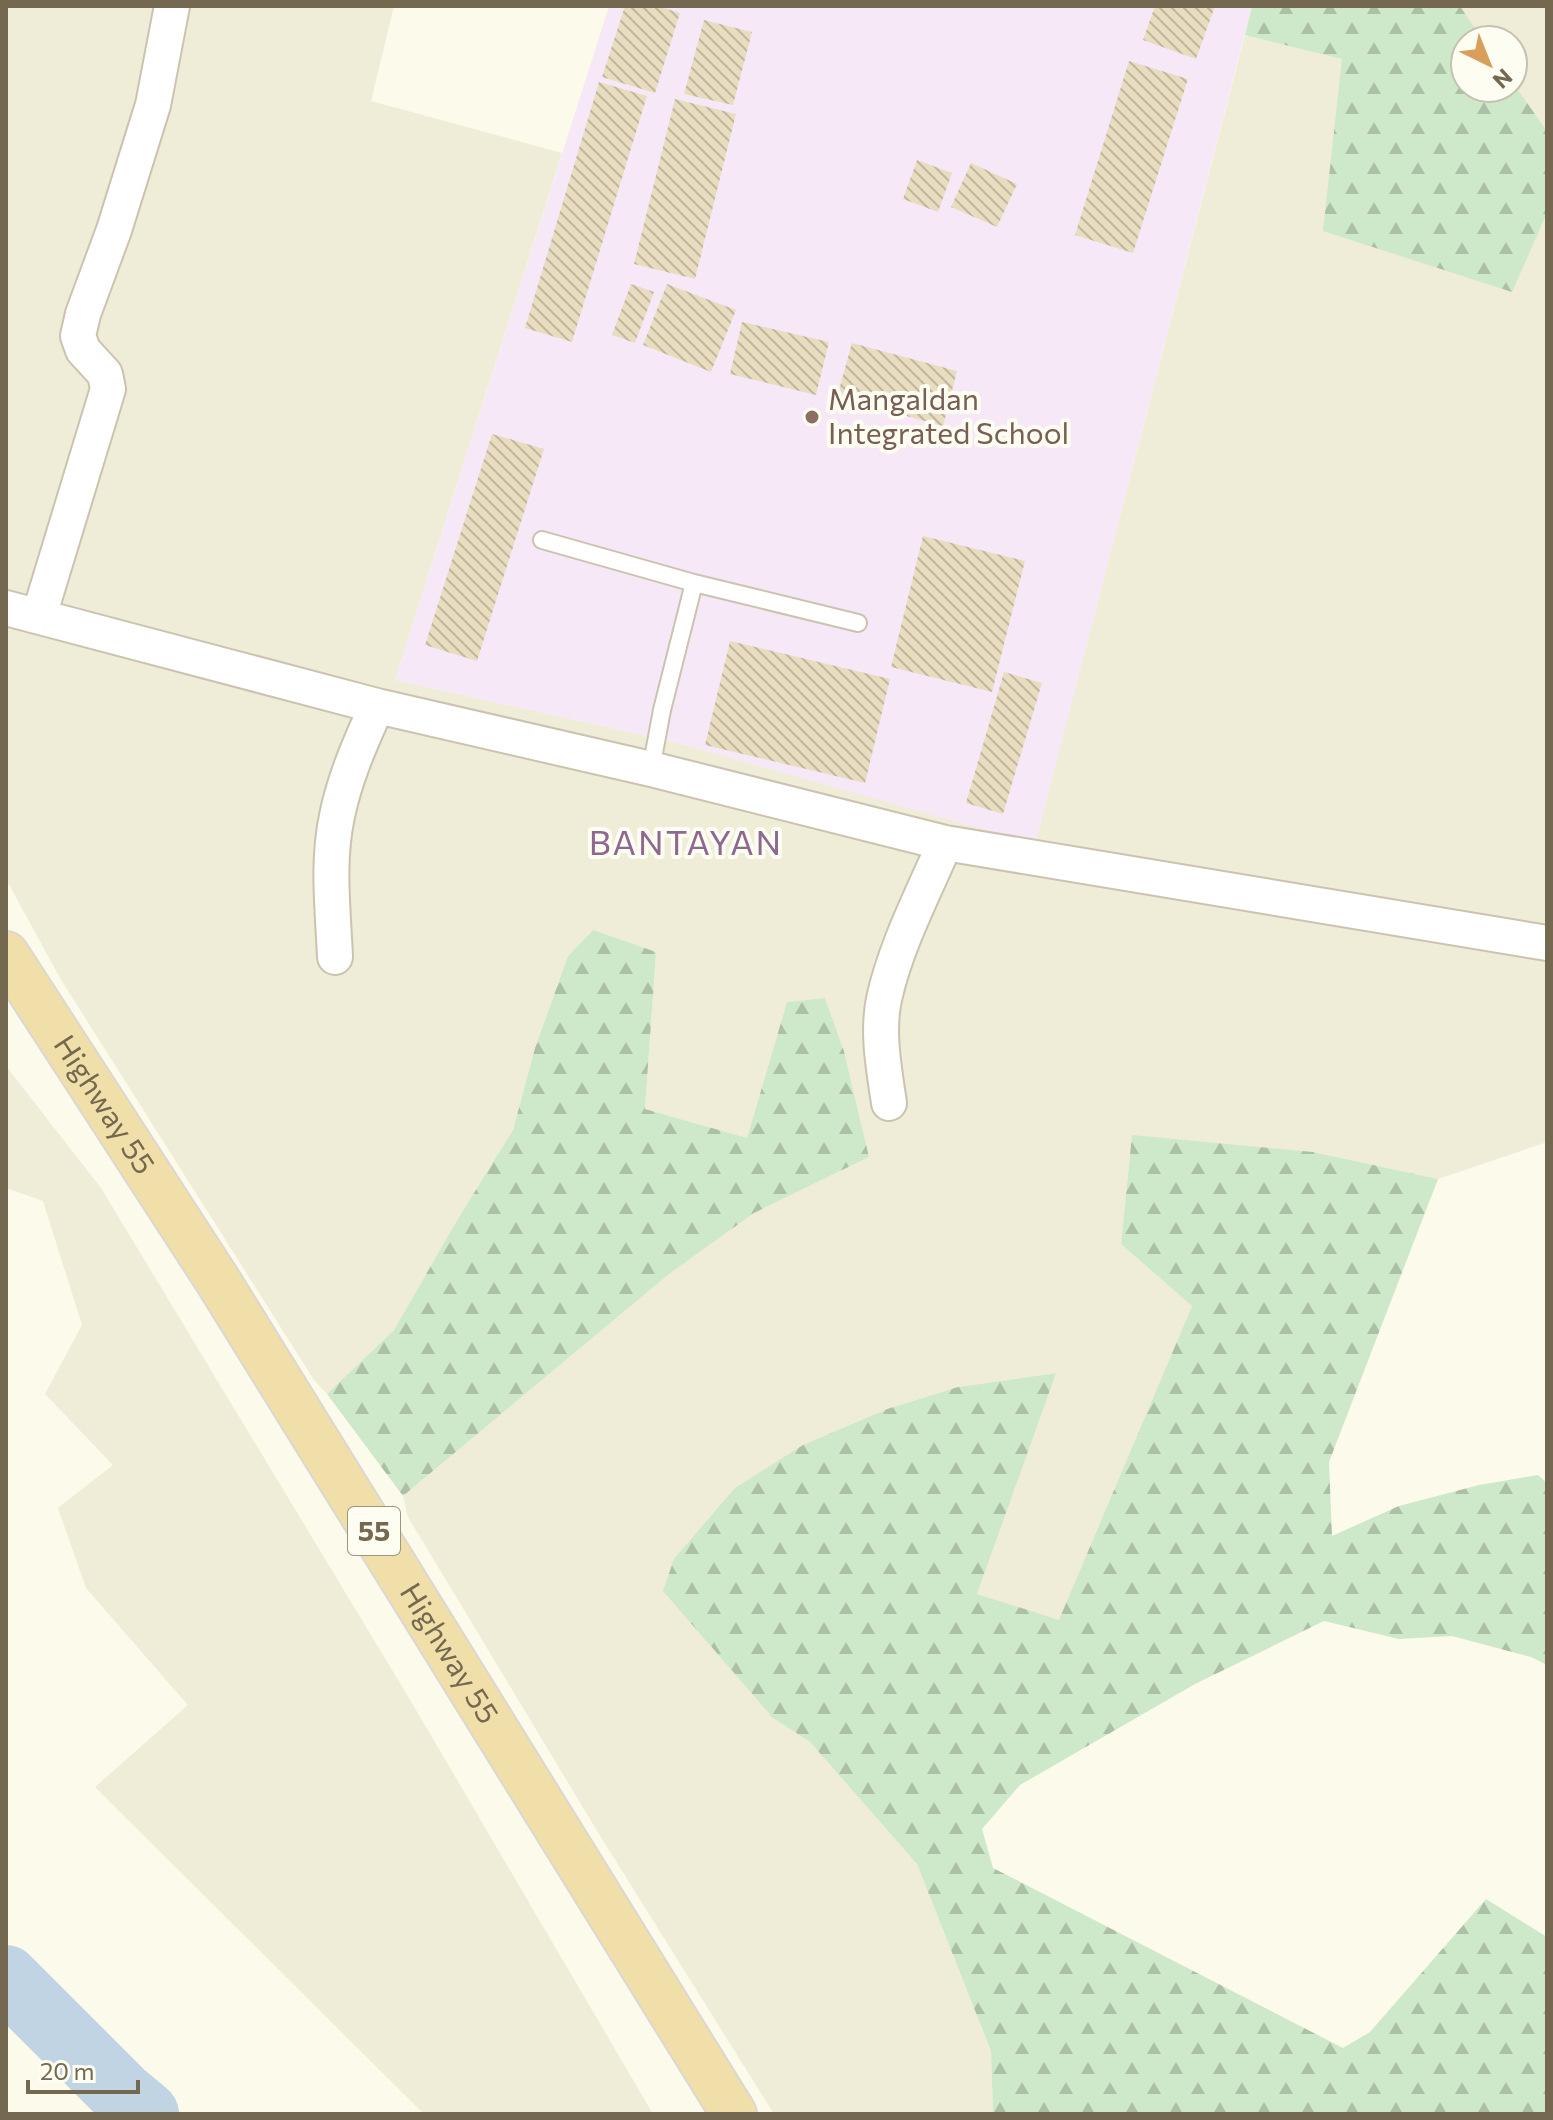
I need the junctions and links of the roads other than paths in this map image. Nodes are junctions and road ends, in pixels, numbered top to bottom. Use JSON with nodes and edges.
{"nodes":[{"id":1,"x":172,"y":6,"type":"edge"},
{"id":2,"x":542,"y":540,"type":"dead end"},
{"id":3,"x":694,"y":583,"type":"junction"},
{"id":4,"x":6,"y":608,"type":"edge"},
{"id":5,"x":39,"y":616,"type":"junction"},
{"id":6,"x":858,"y":623,"type":"dead end"},
{"id":7,"x":377,"y":706,"type":"junction"},
{"id":8,"x":651,"y":769,"type":"junction"},
{"id":9,"x":945,"y":843,"type":"junction"},
{"id":10,"x":1547,"y":943,"type":"edge"},
{"id":11,"x":6,"y":954,"type":"edge"},
{"id":12,"x":335,"y":957,"type":"dead end"},
{"id":13,"x":889,"y":1103,"type":"dead end"},
{"id":14,"x":734,"y":2114,"type":"edge"}],
"edges":[{"from":1,"to":5,"type":"street"},
{"from":2,"to":3,"type":"lane"},
{"from":3,"to":6,"type":"lane"},
{"from":3,"to":8,"type":"lane"},
{"from":4,"to":5,"type":"street"},
{"from":5,"to":7,"type":"street"},
{"from":7,"to":8,"type":"street"},
{"from":7,"to":12,"type":"street"},
{"from":8,"to":9,"type":"street"},
{"from":9,"to":10,"type":"street"},
{"from":9,"to":13,"type":"street"},
{"from":11,"to":14,"type":"highway","name":"Highway 55","number":"55"}]}
